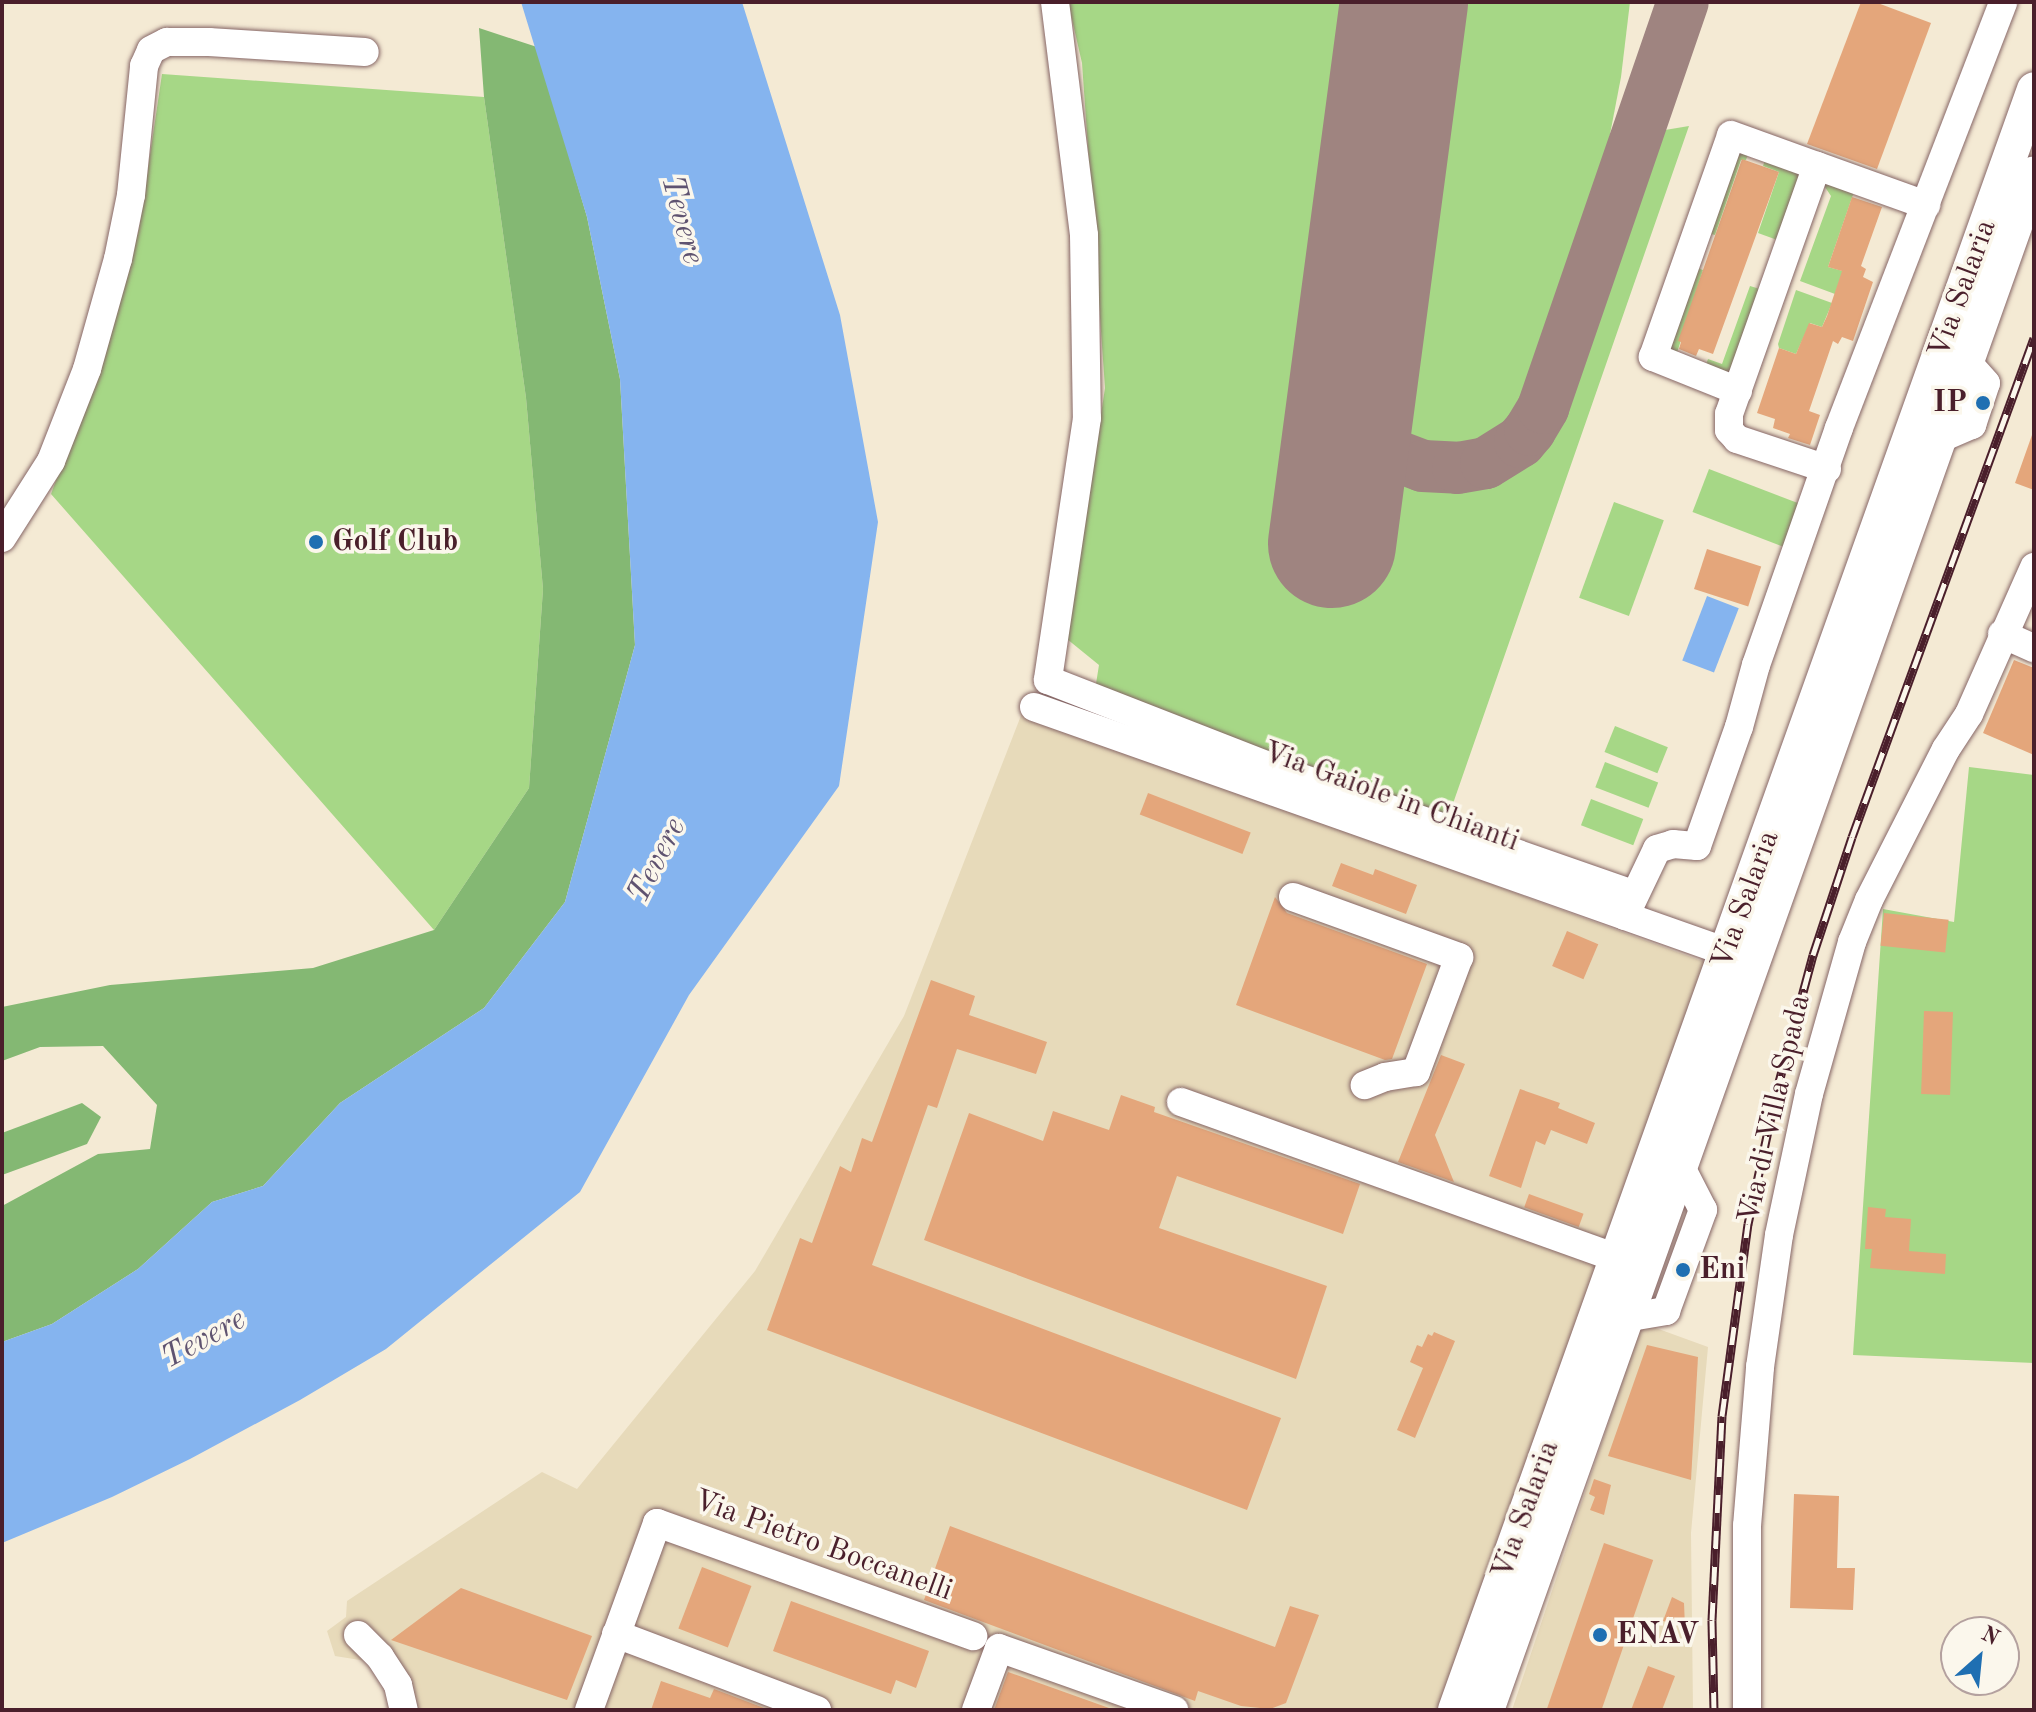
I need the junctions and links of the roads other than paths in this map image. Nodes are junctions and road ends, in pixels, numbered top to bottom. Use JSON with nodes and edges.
{"nodes":[{"id":1,"x":1055,"y":2,"type":"edge"},
{"id":2,"x":2003,"y":2,"type":"edge"},
{"id":3,"x":365,"y":52,"type":"dead end"},
{"id":4,"x":2034,"y":89,"type":"edge"},
{"id":5,"x":1817,"y":166,"type":"junction"},
{"id":6,"x":2034,"y":173,"type":"edge"},
{"id":7,"x":1926,"y":205,"type":"junction"},
{"id":8,"x":1738,"y":391,"type":"junction"},
{"id":9,"x":1827,"y":469,"type":"junction"},
{"id":10,"x":2,"y":538,"type":"edge"},
{"id":11,"x":2034,"y":567,"type":"edge"},
{"id":12,"x":2002,"y":634,"type":"junction"},
{"id":13,"x":2034,"y":648,"type":"edge"},
{"id":14,"x":1034,"y":707,"type":"dead end"},
{"id":15,"x":1293,"y":897,"type":"dead end"},
{"id":16,"x":1629,"y":905,"type":"junction"},
{"id":17,"x":1727,"y":952,"type":"junction"},
{"id":18,"x":1365,"y":1085,"type":"dead end"},
{"id":19,"x":1181,"y":1102,"type":"dead end"},
{"id":20,"x":1616,"y":1258,"type":"junction"},
{"id":21,"x":616,"y":1634,"type":"junction"},
{"id":22,"x":358,"y":1635,"type":"dead end"},
{"id":23,"x":973,"y":1636,"type":"dead end"},
{"id":24,"x":404,"y":1710,"type":"edge"},
{"id":25,"x":589,"y":1710,"type":"edge"},
{"id":26,"x":817,"y":1710,"type":"edge"},
{"id":27,"x":976,"y":1710,"type":"edge"},
{"id":28,"x":1174,"y":1710,"type":"edge"},
{"id":29,"x":1455,"y":1710,"type":"edge"},
{"id":30,"x":1487,"y":1710,"type":"edge"},
{"id":31,"x":1747,"y":1710,"type":"edge"}],
"edges":[{"from":1,"to":16,"type":"street"},
{"from":2,"to":7,"type":"street"},
{"from":3,"to":10,"type":"street"},
{"from":4,"to":17,"type":"main road","name":"Via Salaria"},
{"from":5,"to":7,"type":"street"},
{"from":5,"to":8,"type":"street"},
{"from":5,"to":8,"type":"street"},
{"from":6,"to":30,"type":"main road","name":"Via Salaria"},
{"from":7,"to":9,"type":"street"},
{"from":8,"to":9,"type":"street"},
{"from":9,"to":16,"type":"street"},
{"from":11,"to":12,"type":"street","name":"Via di Villa Spada"},
{"from":12,"to":13,"type":"street"},
{"from":12,"to":31,"type":"street","name":"Via di Villa Spada"},
{"from":14,"to":16,"type":"street","name":"Via Gaiole in Chianti"},
{"from":15,"to":18,"type":"street"},
{"from":16,"to":17,"type":"street","name":"Via Gaiole in Chianti"},
{"from":17,"to":20,"type":"main road","name":"Via Salaria"},
{"from":19,"to":20,"type":"street"},
{"from":20,"to":29,"type":"main road","name":"Via Salaria"},
{"from":21,"to":23,"type":"street","name":"Via Pietro Boccanelli"},
{"from":21,"to":25,"type":"street","name":"Via Pietro Boccanelli"},
{"from":21,"to":26,"type":"street"},
{"from":22,"to":24,"type":"street"},
{"from":27,"to":28,"type":"street"}]}
